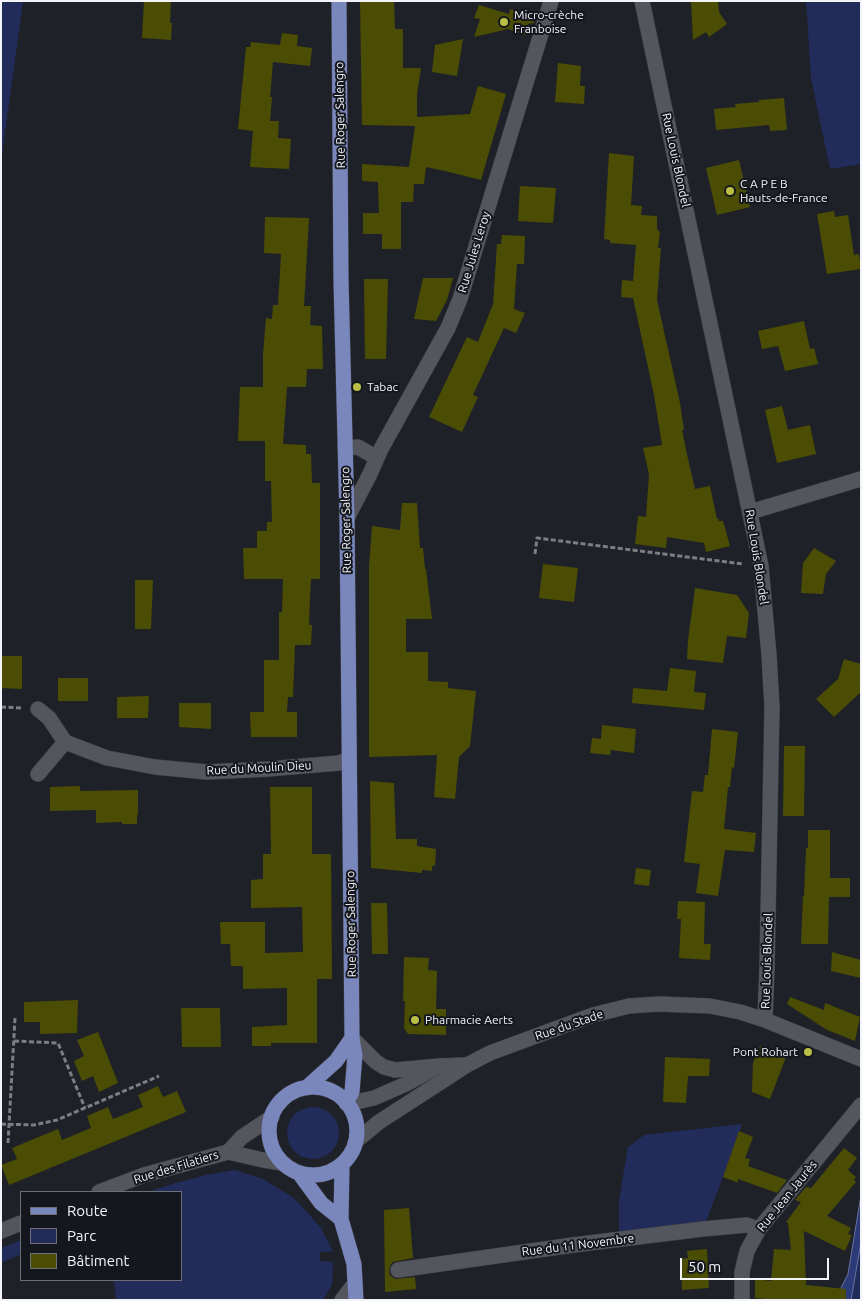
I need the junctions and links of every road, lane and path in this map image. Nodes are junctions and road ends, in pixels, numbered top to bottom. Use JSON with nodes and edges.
{"nodes":[{"id":1,"x":339,"y":1,"type":"edge"},
{"id":2,"x":551,"y":1,"type":"edge"},
{"id":3,"x":642,"y":1,"type":"edge"},
{"id":4,"x":345,"y":448,"type":"junction"},
{"id":5,"x":377,"y":458,"type":"junction"},
{"id":6,"x":861,"y":479,"type":"edge"},
{"id":7,"x":750,"y":512,"type":"junction"},
{"id":8,"x":347,"y":518,"type":"junction"},
{"id":9,"x":535,"y":554,"type":"dead end"},
{"id":10,"x":761,"y":566,"type":"junction"},
{"id":11,"x":38,"y":709,"type":"dead end"},
{"id":12,"x":65,"y":742,"type":"junction"},
{"id":13,"x":349,"y":759,"type":"junction"},
{"id":14,"x":38,"y":774,"type":"dead end"},
{"id":15,"x":15,"y":1018,"type":"dead end"},
{"id":16,"x":765,"y":1020,"type":"junction"},
{"id":17,"x":352,"y":1038,"type":"junction"},
{"id":18,"x":14,"y":1041,"type":"junction"},
{"id":19,"x":861,"y":1058,"type":"edge"},
{"id":20,"x":467,"y":1065,"type":"junction"},
{"id":21,"x":439,"y":1066,"type":"junction"},
{"id":22,"x":159,"y":1076,"type":"dead end"},
{"id":23,"x":306,"y":1088,"type":"junction"},
{"id":24,"x":346,"y":1103,"type":"junction"},
{"id":25,"x":861,"y":1106,"type":"edge"},
{"id":26,"x":85,"y":1108,"type":"junction"},
{"id":27,"x":272,"y":1116,"type":"junction"},
{"id":28,"x":1,"y":1124,"type":"edge"},
{"id":29,"x":9,"y":1124,"type":"junction"},
{"id":30,"x":356,"y":1141,"type":"junction"},
{"id":31,"x":8,"y":1143,"type":"dead end"},
{"id":32,"x":228,"y":1152,"type":"junction"},
{"id":33,"x":282,"y":1163,"type":"junction"},
{"id":34,"x":342,"y":1165,"type":"junction"},
{"id":35,"x":299,"y":1173,"type":"junction"},
{"id":36,"x":102,"y":1191,"type":"edge"},
{"id":37,"x":341,"y":1218,"type":"junction"},
{"id":38,"x":20,"y":1223,"type":"edge"},
{"id":39,"x":759,"y":1229,"type":"junction"},
{"id":40,"x":1,"y":1231,"type":"edge"},
{"id":41,"x":398,"y":1270,"type":"dead end"},
{"id":42,"x":355,"y":1283,"type":"junction"},
{"id":43,"x":342,"y":1300,"type":"edge"},
{"id":44,"x":356,"y":1300,"type":"edge"},
{"id":45,"x":742,"y":1300,"type":"edge"}],
"edges":[{"from":1,"to":4,"type":"main road","name":"Rue Roger Salengro"},
{"from":2,"to":5,"type":"street","name":"Rue Jules Leroy"},
{"from":3,"to":7,"type":"street","name":"Rue Louis Blondel"},
{"from":4,"to":5,"type":"street"},
{"from":4,"to":8,"type":"main road","name":"Rue Roger Salengro"},
{"from":5,"to":8,"type":"street","name":"Rue Jules Leroy"},
{"from":6,"to":7,"type":"street"},
{"from":7,"to":10,"type":"street","name":"Rue Louis Blondel"},
{"from":8,"to":13,"type":"main road","name":"Rue Roger Salengro"},
{"from":9,"to":10,"type":"path"},
{"from":10,"to":16,"type":"street","name":"Rue Louis Blondel"},
{"from":11,"to":12,"type":"street"},
{"from":12,"to":13,"type":"street","name":"Rue du Moulin Dieu"},
{"from":12,"to":14,"type":"street"},
{"from":13,"to":17,"type":"main road","name":"Rue Roger Salengro"},
{"from":15,"to":18,"type":"path"},
{"from":16,"to":19,"type":"street","name":"Rue Louis Blondel"},
{"from":16,"to":20,"type":"street","name":"Rue du Stade"},
{"from":17,"to":21,"type":"street","name":"Rue du Stade"},
{"from":17,"to":23,"type":"main road"},
{"from":17,"to":24,"type":"main road","name":"Rue Roger Salengro"},
{"from":18,"to":26,"type":"path"},
{"from":18,"to":29,"type":"path"},
{"from":20,"to":21,"type":"street","name":"Rue du Stade"},
{"from":20,"to":30,"type":"street","name":"Rue du Stade"},
{"from":21,"to":24,"type":"street","name":"Rue du Stade"},
{"from":22,"to":26,"type":"path"},
{"from":23,"to":24,"type":"main road"},
{"from":23,"to":27,"type":"main road"},
{"from":24,"to":30,"type":"main road"},
{"from":25,"to":39,"type":"street","name":"Rue Jean Jaurès"},
{"from":26,"to":29,"type":"path"},
{"from":27,"to":32,"type":"street","name":"Rue des Filatiers"},
{"from":27,"to":33,"type":"main road"},
{"from":28,"to":29,"type":"path"},
{"from":29,"to":31,"type":"path"},
{"from":30,"to":34,"type":"main road"},
{"from":32,"to":33,"type":"street"},
{"from":32,"to":36,"type":"street","name":"Rue des Filatiers"},
{"from":33,"to":35,"type":"main road"},
{"from":34,"to":35,"type":"main road"},
{"from":34,"to":37,"type":"main road"},
{"from":35,"to":37,"type":"main road"},
{"from":37,"to":42,"type":"main road"},
{"from":38,"to":40,"type":"street"},
{"from":39,"to":41,"type":"street","name":"Rue du 11 Novembre"},
{"from":39,"to":45,"type":"street","name":"Rue Jean Jaurès"},
{"from":42,"to":43,"type":"street"},
{"from":42,"to":44,"type":"main road"}]}
